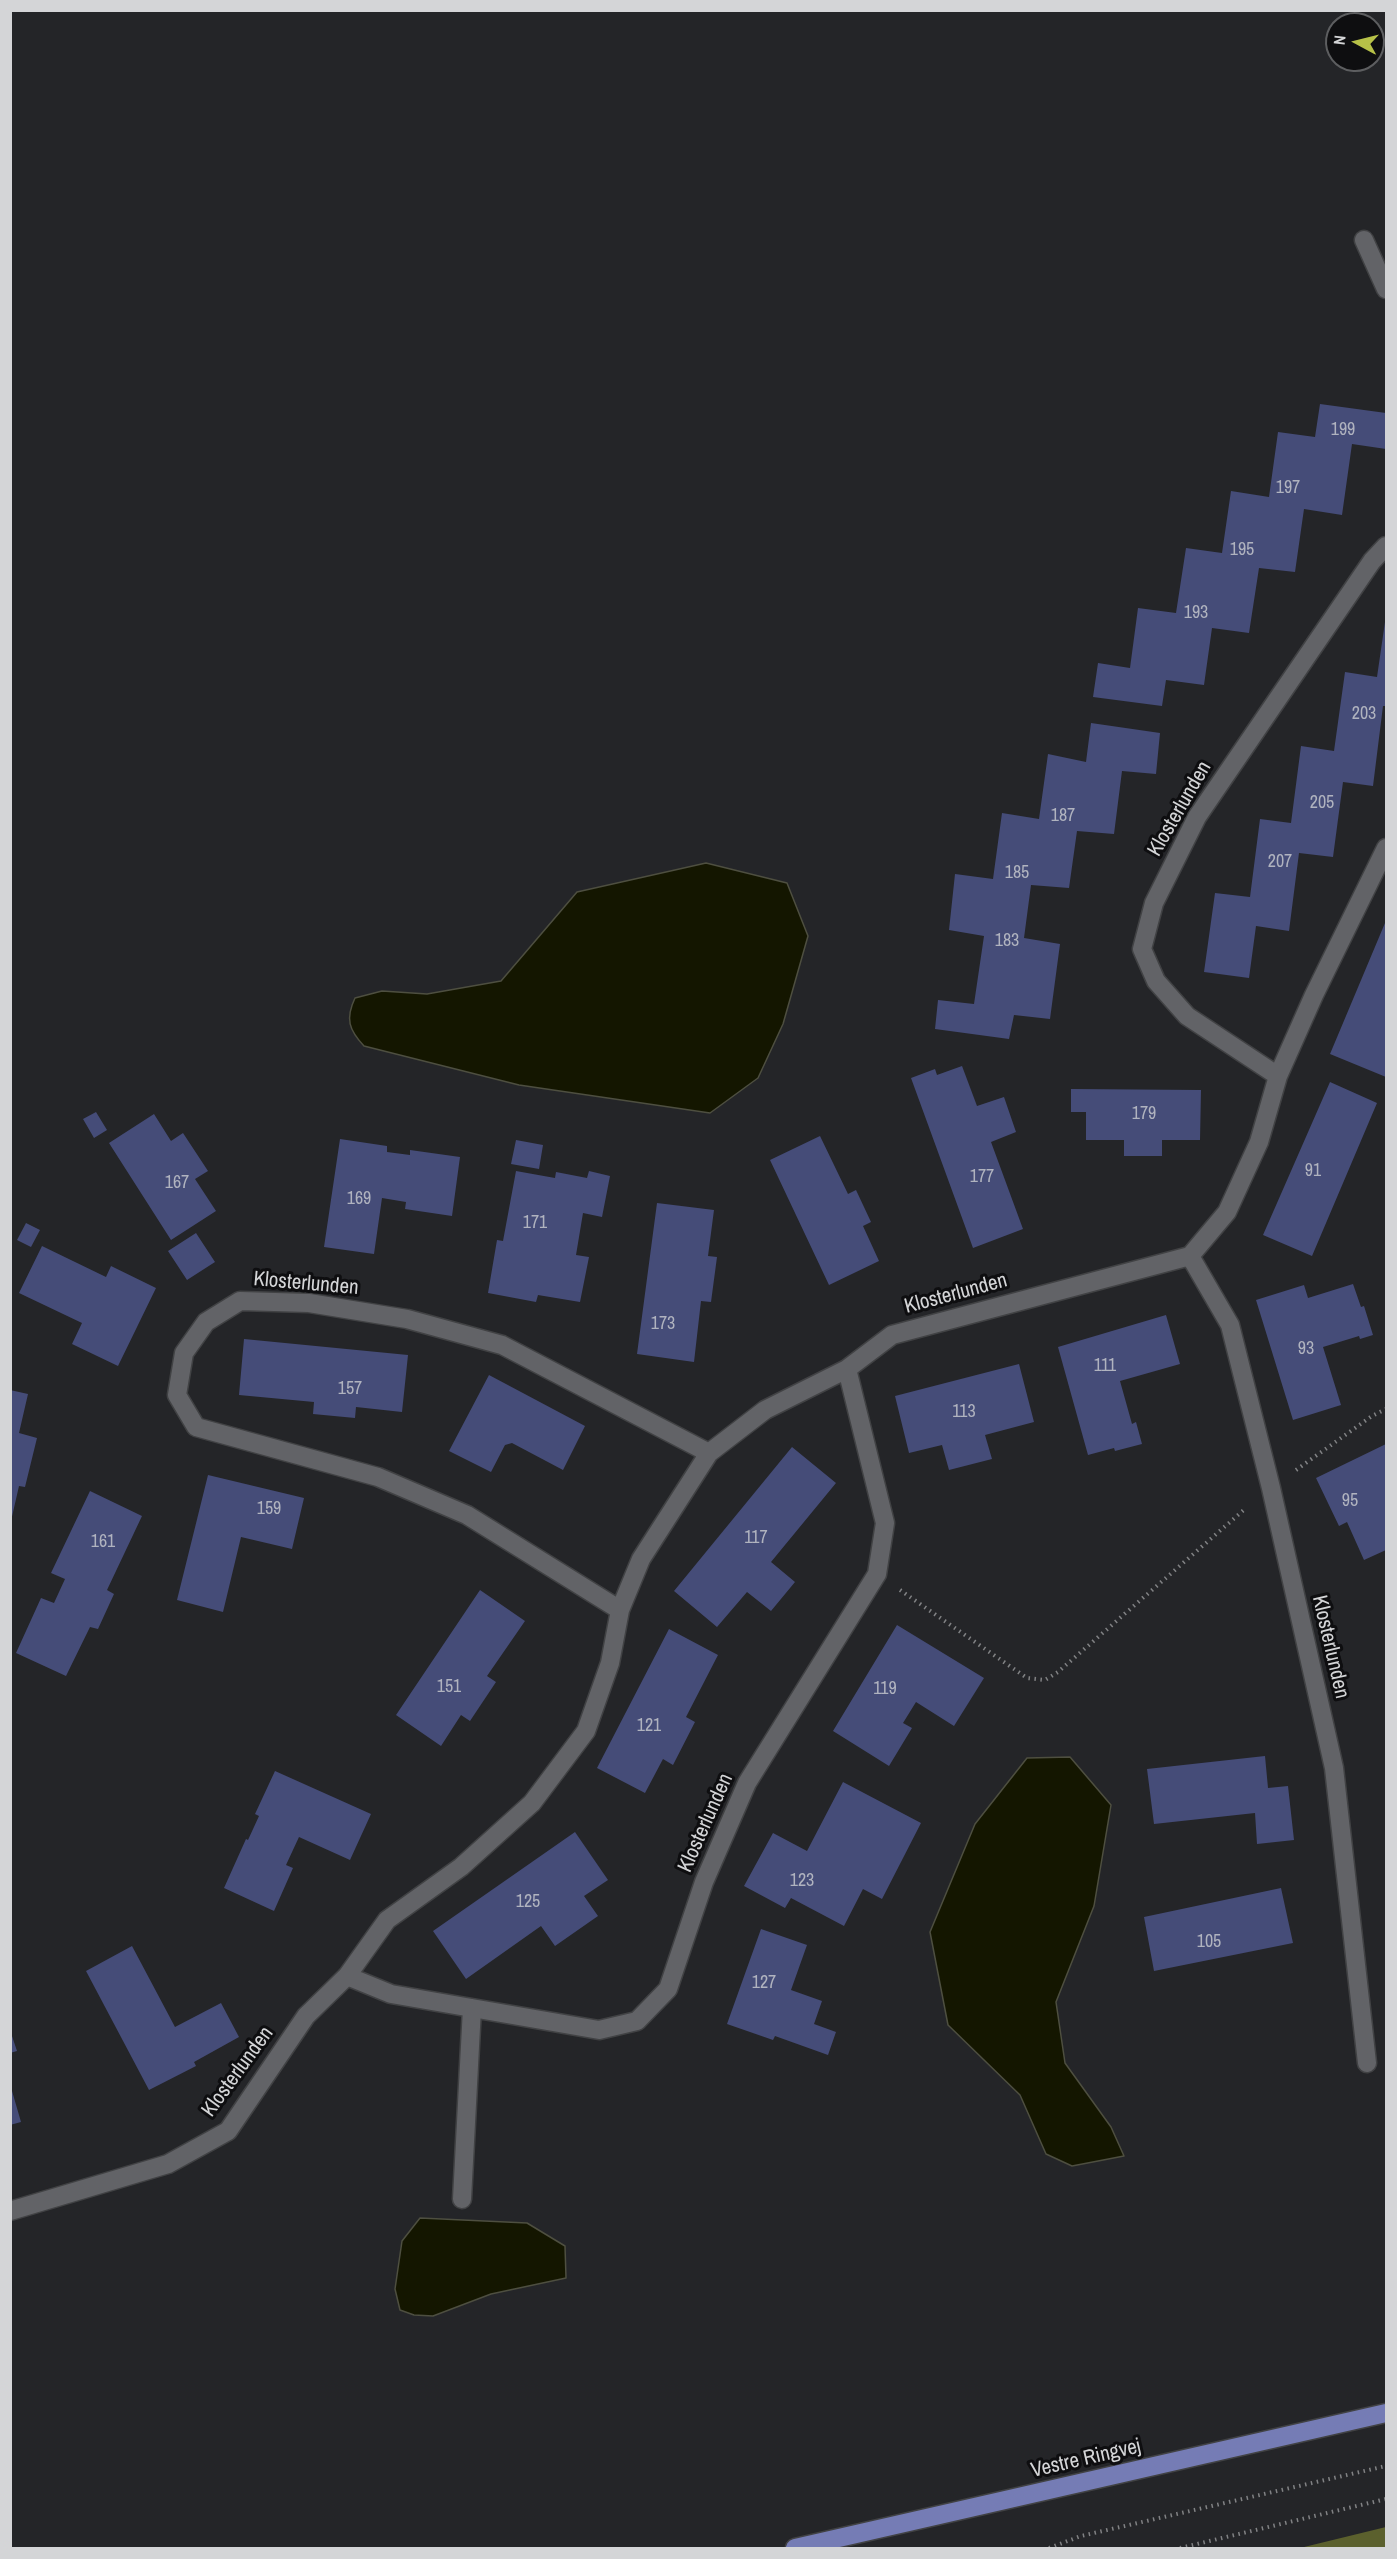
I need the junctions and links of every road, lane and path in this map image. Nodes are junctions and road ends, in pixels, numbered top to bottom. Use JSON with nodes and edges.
{"nodes":[{"id":1,"x":1364,"y":240,"type":"dead end"},
{"id":2,"x":1386,"y":289,"type":"edge"},
{"id":3,"x":1386,"y":546,"type":"edge"},
{"id":4,"x":1386,"y":848,"type":"edge"},
{"id":5,"x":1278,"y":1076,"type":"junction"},
{"id":6,"x":1190,"y":1256,"type":"junction"},
{"id":7,"x":847,"y":1369,"type":"junction"},
{"id":8,"x":1386,"y":1408,"type":"edge"},
{"id":9,"x":709,"y":1453,"type":"junction"},
{"id":10,"x":1271,"y":1488,"type":"junction"},
{"id":11,"x":877,"y":1574,"type":"junction"},
{"id":12,"x":620,"y":1610,"type":"junction"},
{"id":13,"x":347,"y":1976,"type":"junction"},
{"id":14,"x":472,"y":2008,"type":"junction"},
{"id":15,"x":1367,"y":2063,"type":"dead end"},
{"id":16,"x":462,"y":2199,"type":"dead end"},
{"id":17,"x":10,"y":2211,"type":"edge"},
{"id":18,"x":1386,"y":2413,"type":"edge"},
{"id":19,"x":1386,"y":2466,"type":"edge"},
{"id":20,"x":1386,"y":2499,"type":"edge"},
{"id":21,"x":795,"y":2548,"type":"edge"},
{"id":22,"x":1049,"y":2548,"type":"edge"},
{"id":23,"x":1180,"y":2548,"type":"edge"}],
"edges":[{"from":1,"to":2,"type":"street"},
{"from":3,"to":5,"type":"street","name":"Klosterlunden"},
{"from":4,"to":5,"type":"street"},
{"from":5,"to":6,"type":"street"},
{"from":6,"to":7,"type":"street","name":"Klosterlunden"},
{"from":6,"to":10,"type":"street","name":"Klosterlunden"},
{"from":7,"to":9,"type":"street","name":"Klosterlunden"},
{"from":7,"to":11,"type":"street","name":"Klosterlunden"},
{"from":8,"to":10,"type":"path"},
{"from":9,"to":12,"type":"street","name":"Klosterlunden"},
{"from":9,"to":12,"type":"street","name":"Klosterlunden"},
{"from":10,"to":11,"type":"path"},
{"from":10,"to":15,"type":"street","name":"Klosterlunden"},
{"from":11,"to":14,"type":"street","name":"Klosterlunden"},
{"from":12,"to":13,"type":"street","name":"Klosterlunden"},
{"from":13,"to":14,"type":"street","name":"Klosterlunden"},
{"from":13,"to":17,"type":"street","name":"Klosterlunden"},
{"from":14,"to":16,"type":"street"},
{"from":18,"to":21,"type":"main road","name":"Vestre Ringvej"},
{"from":19,"to":22,"type":"path"},
{"from":20,"to":23,"type":"path"}]}
